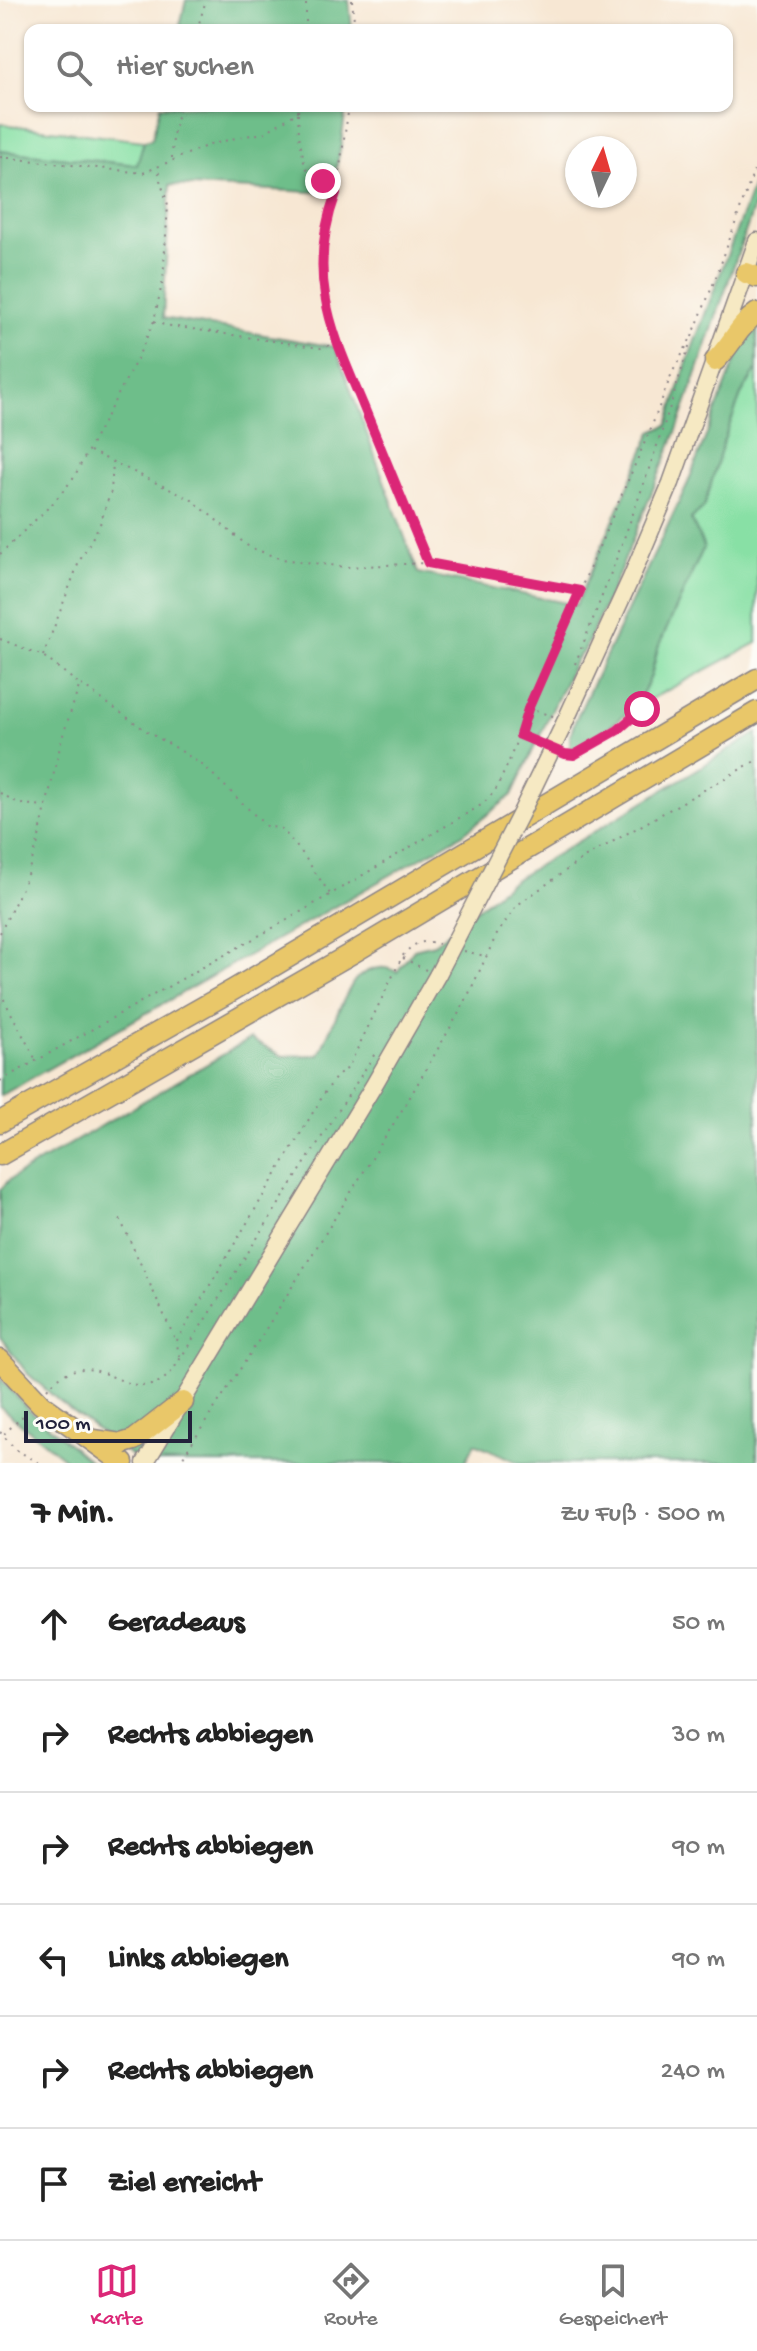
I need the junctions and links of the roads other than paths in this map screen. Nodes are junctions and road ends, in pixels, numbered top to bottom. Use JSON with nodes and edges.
{"nodes":[{"id":1,"x":757,"y":241,"type":"edge"},
{"id":2,"x":751,"y":275,"type":"edge"},
{"id":3,"x":757,"y":313,"type":"edge"},
{"id":4,"x":715,"y":361,"type":"junction"},
{"id":5,"x":757,"y":679,"type":"edge"},
{"id":6,"x":757,"y":712,"type":"edge"},
{"id":7,"x":0,"y":1122,"type":"edge"},
{"id":8,"x":31,"y":1137,"type":"junction"},
{"id":9,"x":0,"y":1155,"type":"edge"},
{"id":10,"x":0,"y":1172,"type":"edge"},
{"id":11,"x":0,"y":1360,"type":"edge"},
{"id":12,"x":183,"y":1402,"type":"junction"},
{"id":13,"x":90,"y":1440,"type":"junction"},
{"id":14,"x":123,"y":1463,"type":"edge"},
{"id":15,"x":145,"y":1463,"type":"edge"}],
"edges":[{"from":1,"to":2,"type":"main road"},
{"from":2,"to":4,"type":"main road"},
{"from":3,"to":4,"type":"highway"},
{"from":4,"to":12,"type":"main road","bridge":true},
{"from":5,"to":7,"type":"highway"},
{"from":6,"to":8,"type":"highway"},
{"from":8,"to":9,"type":"highway"},
{"from":8,"to":10,"type":"highway"},
{"from":11,"to":13,"type":"highway"},
{"from":12,"to":13,"type":"highway"},
{"from":12,"to":15,"type":"main road"},
{"from":13,"to":14,"type":"highway"}]}
